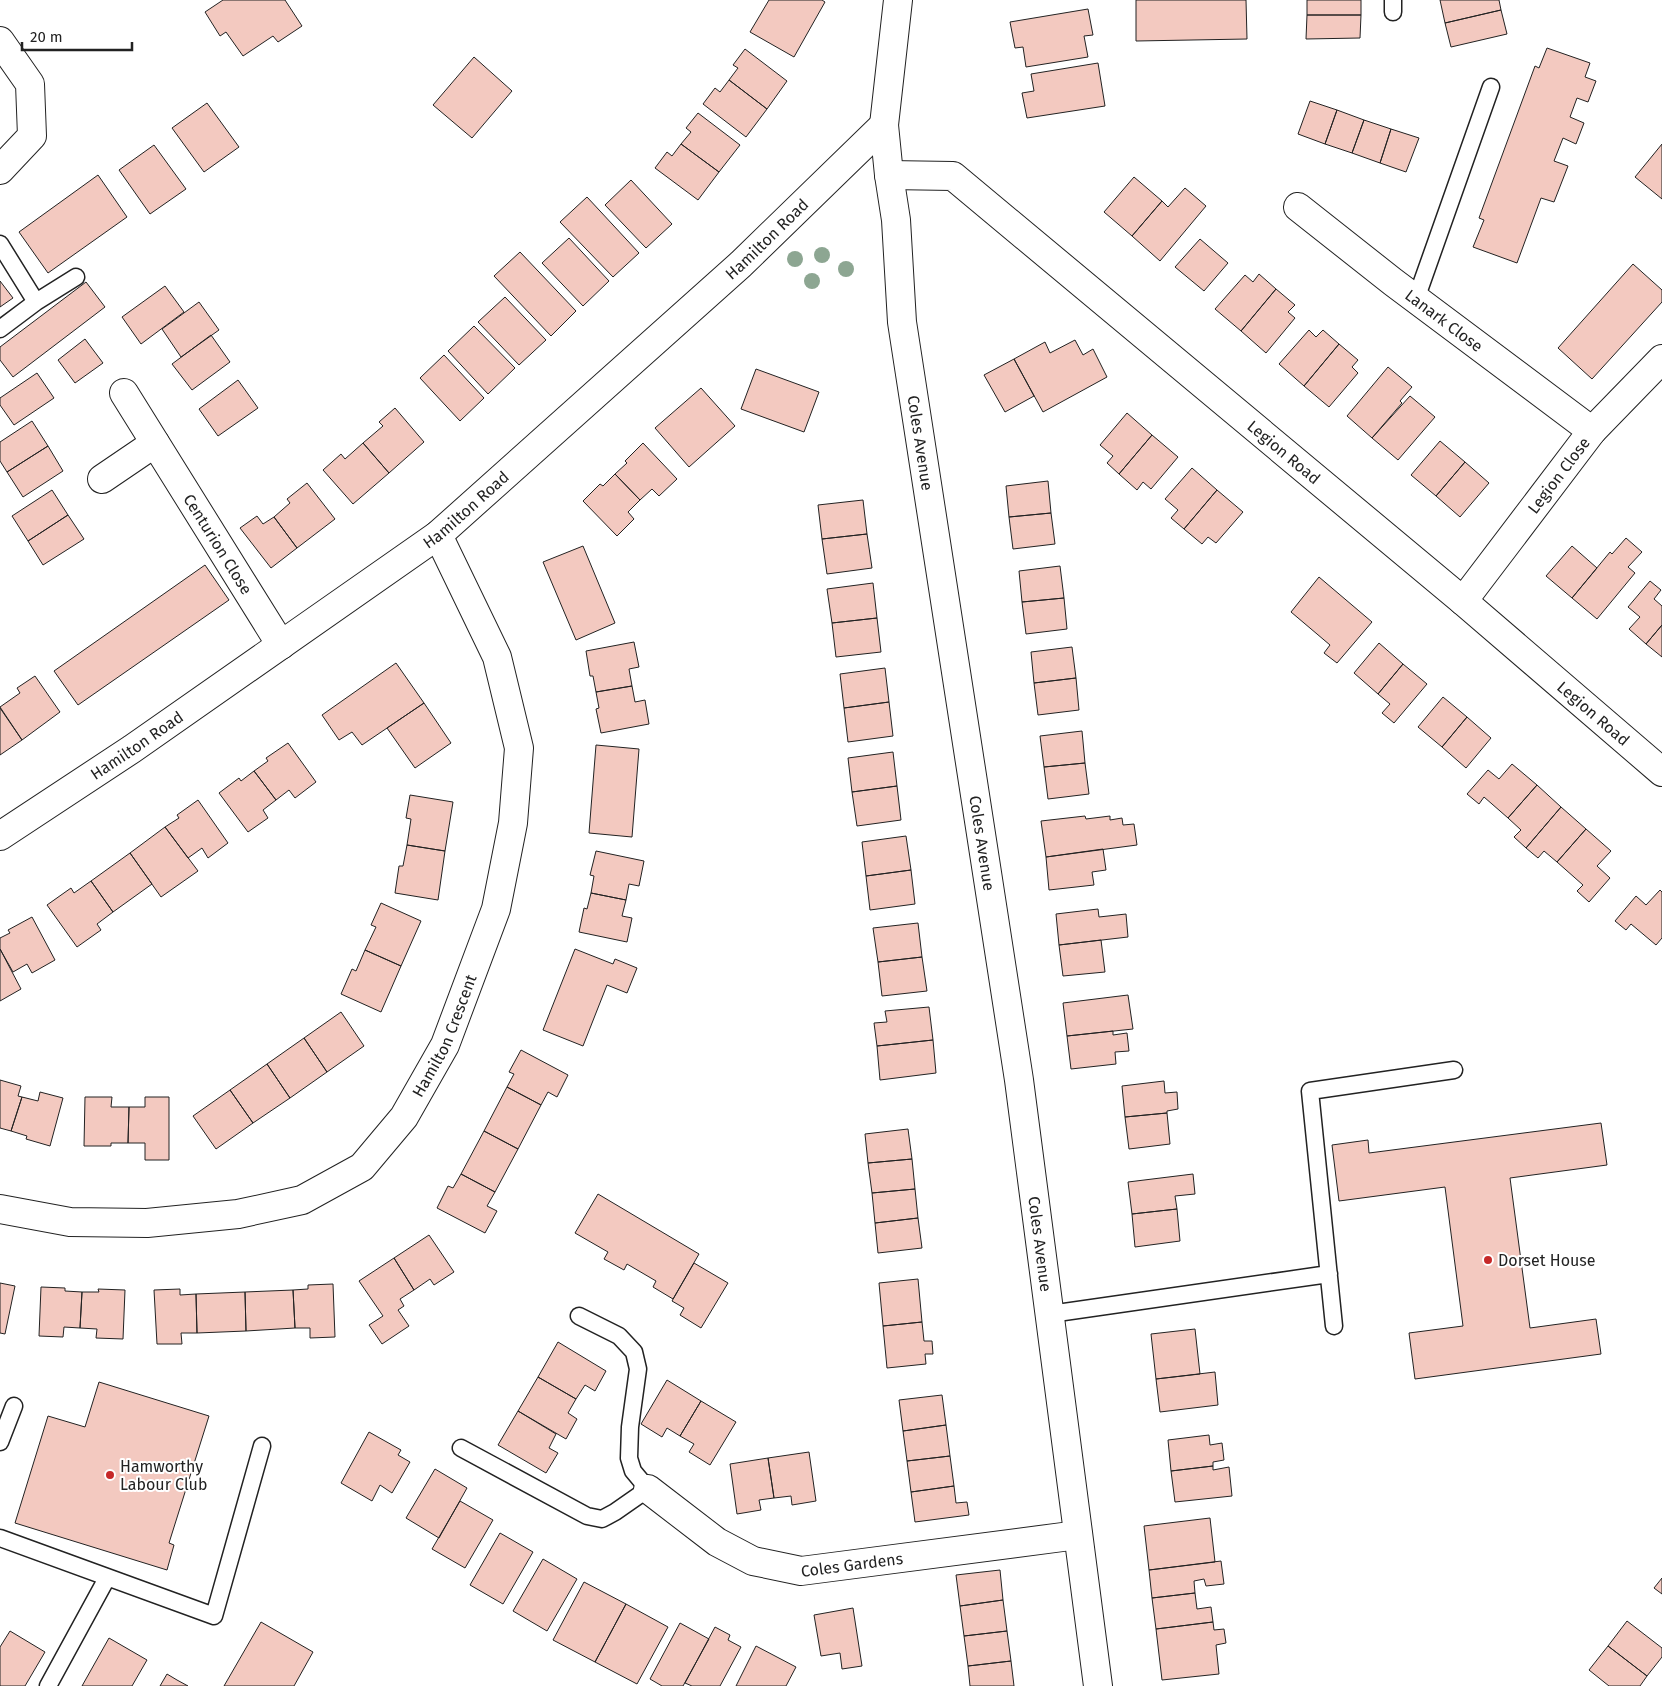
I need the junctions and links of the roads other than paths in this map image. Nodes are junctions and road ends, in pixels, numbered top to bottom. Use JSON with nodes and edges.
{"nodes":[{"id":1,"x":898,"y":0,"type":"edge"},
{"id":2,"x":0,"y":41,"type":"edge"},
{"id":3,"x":1491,"y":88,"type":"dead end"},
{"id":4,"x":884,"y":125,"type":"junction"},
{"id":5,"x":0,"y":170,"type":"edge"},
{"id":6,"x":889,"y":175,"type":"junction"},
{"id":7,"x":1298,"y":207,"type":"dead end"},
{"id":8,"x":0,"y":244,"type":"edge"},
{"id":9,"x":76,"y":277,"type":"dead end"},
{"id":10,"x":1416,"y":299,"type":"junction"},
{"id":11,"x":36,"y":302,"type":"junction"},
{"id":12,"x":0,"y":329,"type":"edge"},
{"id":13,"x":1662,"y":359,"type":"edge"},
{"id":14,"x":124,"y":393,"type":"dead end"},
{"id":15,"x":1592,"y":431,"type":"junction"},
{"id":16,"x":155,"y":443,"type":"junction"},
{"id":17,"x":102,"y":479,"type":"dead end"},
{"id":18,"x":438,"y":535,"type":"junction"},
{"id":19,"x":1463,"y":600,"type":"junction"},
{"id":20,"x":281,"y":645,"type":"junction"},
{"id":21,"x":1662,"y":772,"type":"edge"},
{"id":22,"x":0,"y":836,"type":"edge"},
{"id":23,"x":1454,"y":1070,"type":"dead end"},
{"id":24,"x":0,"y":1209,"type":"edge"},
{"id":25,"x":1328,"y":1274,"type":"junction"},
{"id":26,"x":1050,"y":1314,"type":"junction"},
{"id":27,"x":578,"y":1316,"type":"dead end"},
{"id":28,"x":1334,"y":1326,"type":"dead end"},
{"id":29,"x":14,"y":1406,"type":"dead end"},
{"id":30,"x":0,"y":1442,"type":"edge"},
{"id":31,"x":262,"y":1446,"type":"dead end"},
{"id":32,"x":461,"y":1448,"type":"dead end"},
{"id":33,"x":648,"y":1489,"type":"junction"},
{"id":34,"x":1078,"y":1535,"type":"junction"},
{"id":35,"x":0,"y":1538,"type":"edge"},
{"id":36,"x":107,"y":1578,"type":"junction"},
{"id":37,"x":48,"y":1686,"type":"edge"},
{"id":38,"x":1098,"y":1686,"type":"edge"}],
"edges":[{"from":1,"to":4,"type":"street","name":"Coles Avenue"},
{"from":2,"to":5,"type":"street"},
{"from":3,"to":10,"type":"lane"},
{"from":4,"to":6,"type":"street","name":"Coles Avenue"},
{"from":4,"to":18,"type":"street","name":"Hamilton Road"},
{"from":6,"to":19,"type":"street","name":"Legion Road"},
{"from":6,"to":26,"type":"street","name":"Coles Avenue"},
{"from":7,"to":10,"type":"street","name":"Lanark Close"},
{"from":8,"to":11,"type":"lane"},
{"from":9,"to":11,"type":"lane"},
{"from":10,"to":15,"type":"street","name":"Lanark Close"},
{"from":11,"to":12,"type":"lane"},
{"from":13,"to":15,"type":"street","name":"Legion Close"},
{"from":14,"to":16,"type":"street","name":"Centurion Close"},
{"from":15,"to":19,"type":"street","name":"Legion Close"},
{"from":16,"to":17,"type":"street"},
{"from":16,"to":20,"type":"street","name":"Centurion Close"},
{"from":18,"to":20,"type":"street","name":"Hamilton Road"},
{"from":18,"to":24,"type":"street","name":"Hamilton Crescent"},
{"from":19,"to":21,"type":"street","name":"Legion Road"},
{"from":20,"to":22,"type":"street","name":"Hamilton Road"},
{"from":23,"to":25,"type":"lane"},
{"from":25,"to":26,"type":"lane"},
{"from":25,"to":28,"type":"lane"},
{"from":26,"to":34,"type":"street","name":"Coles Avenue"},
{"from":27,"to":33,"type":"lane"},
{"from":29,"to":30,"type":"lane"},
{"from":31,"to":36,"type":"lane"},
{"from":32,"to":33,"type":"lane"},
{"from":33,"to":34,"type":"street","name":"Coles Gardens"},
{"from":34,"to":38,"type":"street","name":"Coles Avenue"},
{"from":35,"to":36,"type":"lane"},
{"from":36,"to":37,"type":"lane"}]}
